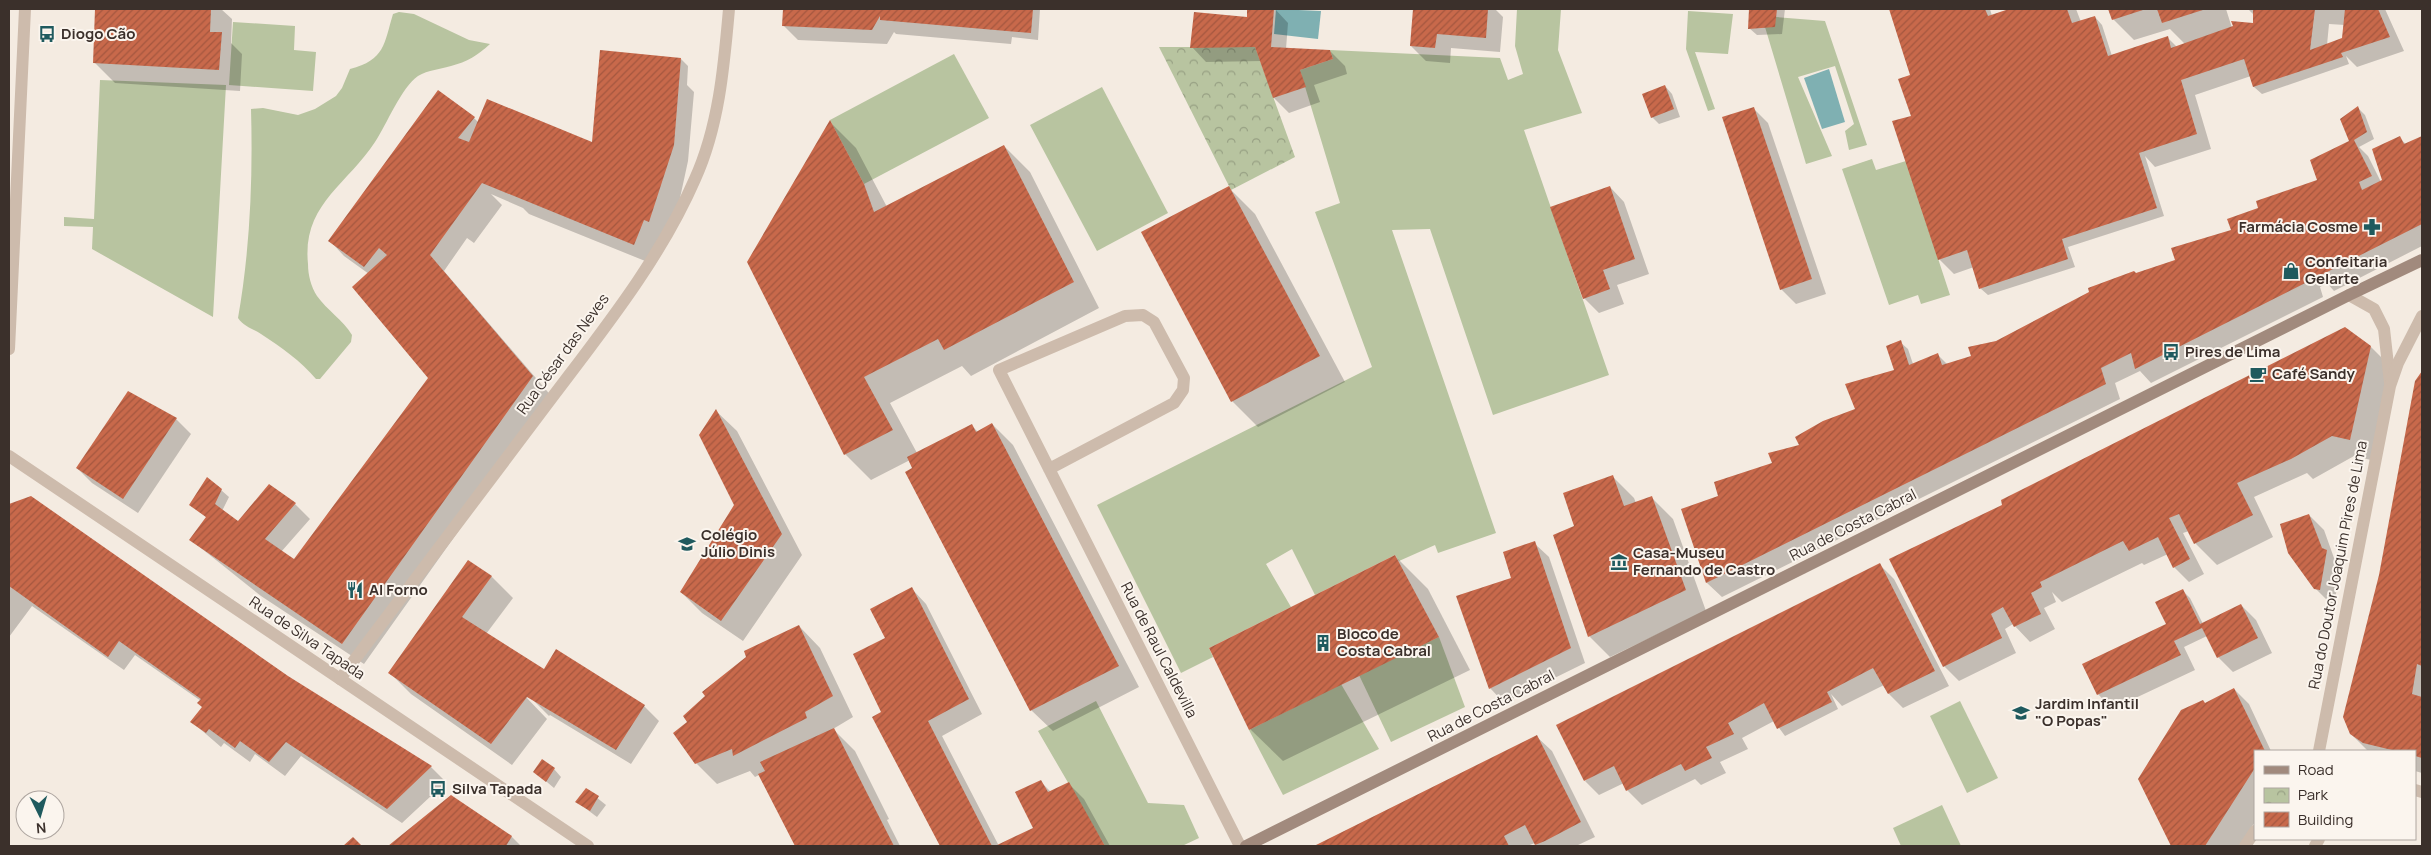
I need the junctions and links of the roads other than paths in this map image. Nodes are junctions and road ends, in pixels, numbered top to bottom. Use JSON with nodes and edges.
{"nodes":[{"id":1,"x":25,"y":9,"type":"edge"},
{"id":2,"x":729,"y":9,"type":"edge"},
{"id":3,"x":2422,"y":260,"type":"edge"},
{"id":4,"x":2349,"y":295,"type":"junction"},
{"id":5,"x":2422,"y":316,"type":"edge"},
{"id":6,"x":9,"y":349,"type":"edge"},
{"id":7,"x":2390,"y":386,"type":"junction"},
{"id":8,"x":9,"y":456,"type":"edge"},
{"id":9,"x":1049,"y":469,"type":"junction"},
{"id":10,"x":340,"y":679,"type":"junction"},
{"id":11,"x":2319,"y":750,"type":"edge"},
{"id":12,"x":2254,"y":832,"type":"edge"},
{"id":13,"x":588,"y":846,"type":"edge"},
{"id":14,"x":1240,"y":846,"type":"edge"},
{"id":15,"x":1246,"y":846,"type":"edge"},
{"id":16,"x":2245,"y":846,"type":"edge"}],
"edges":[{"from":1,"to":6,"type":"street"},
{"from":2,"to":10,"type":"street","name":"Rua César das Neves"},
{"from":3,"to":4,"type":"main road","name":"Rua de Costa Cabral"},
{"from":4,"to":7,"type":"street","name":"Rua do Doutor Joaquim Pires de Lima"},
{"from":4,"to":15,"type":"main road","name":"Rua de Costa Cabral"},
{"from":5,"to":7,"type":"street","name":"Rua do Doutor Joaquim Pires de Lima"},
{"from":7,"to":11,"type":"street","name":"Rua do Doutor Joaquim Pires de Lima"},
{"from":8,"to":10,"type":"street","name":"Rua de Silva Tapada"},
{"from":9,"to":9,"type":"street","name":"Rua de Raul Caldevilla"},
{"from":9,"to":14,"type":"street","name":"Rua de Raul Caldevilla"},
{"from":10,"to":13,"type":"street","name":"Rua de Silva Tapada"},
{"from":12,"to":16,"type":"street"}]}
